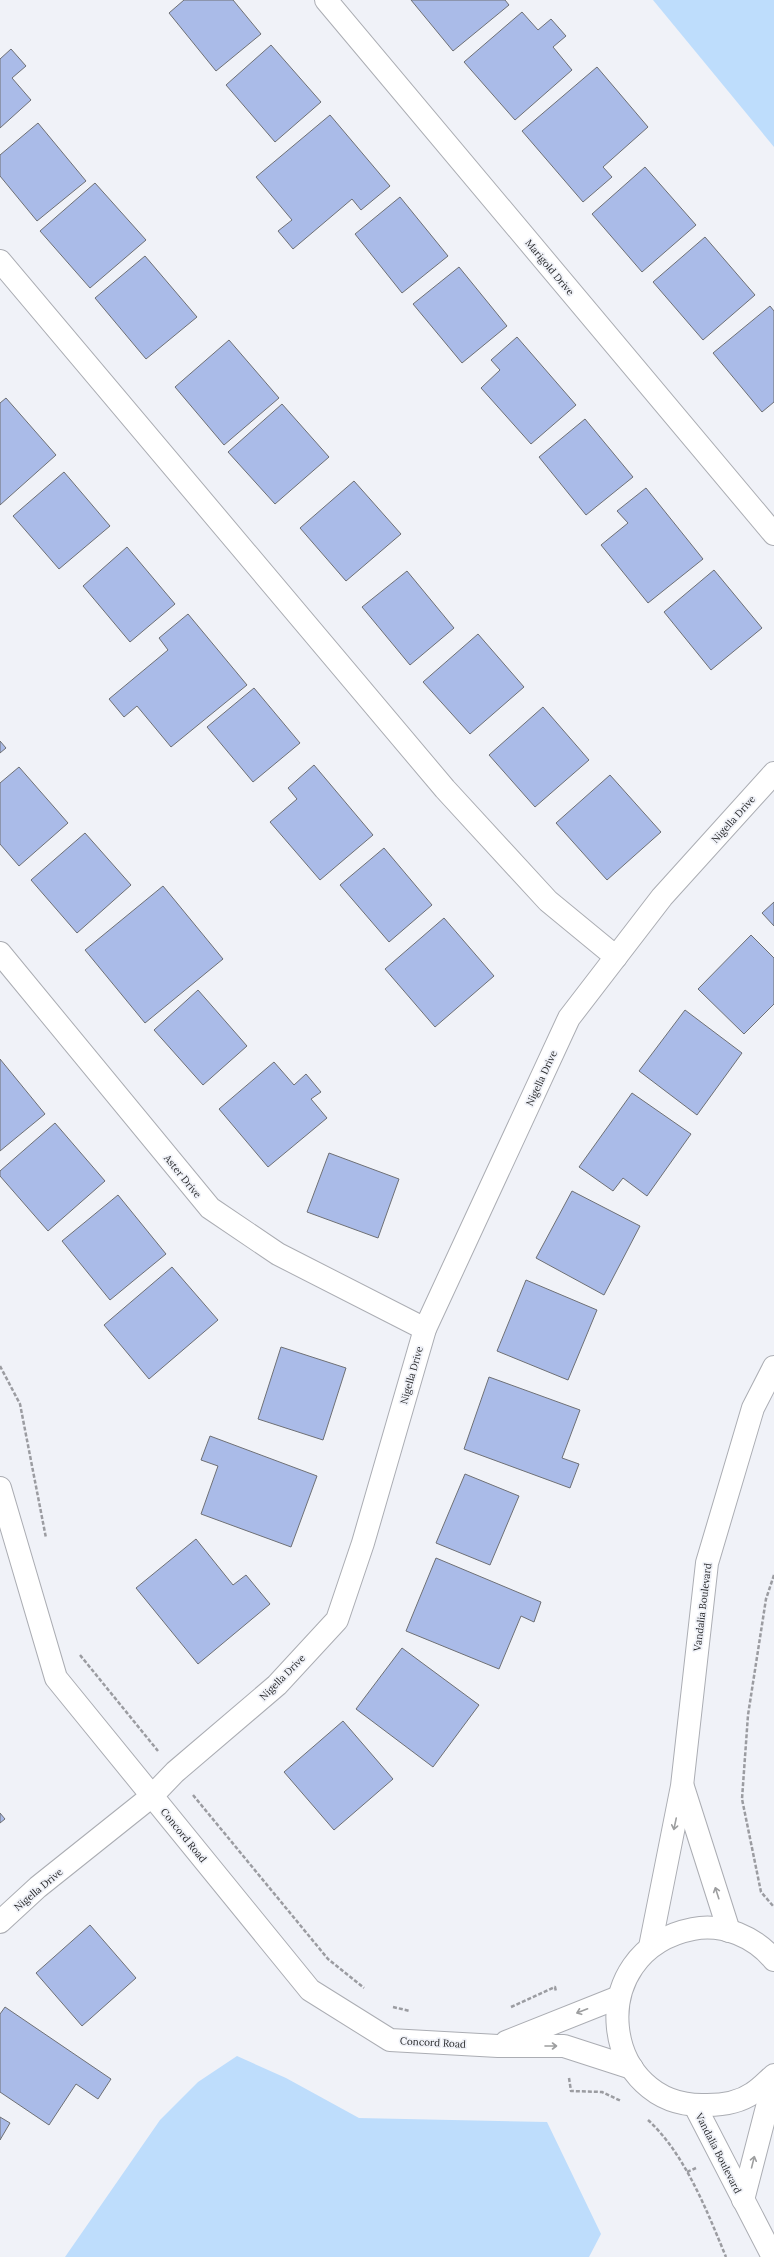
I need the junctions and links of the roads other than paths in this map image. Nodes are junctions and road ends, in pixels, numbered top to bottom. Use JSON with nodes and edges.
{"nodes":[{"id":1,"x":326,"y":0,"type":"edge"},
{"id":2,"x":0,"y":261,"type":"edge"},
{"id":3,"x":774,"y":534,"type":"edge"},
{"id":4,"x":774,"y":773,"type":"edge"},
{"id":5,"x":0,"y":953,"type":"edge"},
{"id":6,"x":616,"y":957,"type":"junction"},
{"id":7,"x":425,"y":1329,"type":"junction"},
{"id":8,"x":774,"y":1367,"type":"edge"},
{"id":9,"x":0,"y":1488,"type":"edge"},
{"id":10,"x":682,"y":1786,"type":"junction"},
{"id":11,"x":152,"y":1796,"type":"junction"},
{"id":12,"x":0,"y":1922,"type":"edge"},
{"id":13,"x":729,"y":1931,"type":"junction"},
{"id":14,"x":650,"y":1947,"type":"junction"},
{"id":15,"x":771,"y":1954,"type":"edge"},
{"id":16,"x":618,"y":1997,"type":"junction"},
{"id":17,"x":498,"y":2046,"type":"junction"},
{"id":18,"x":632,"y":2068,"type":"junction"},
{"id":19,"x":774,"y":2075,"type":"edge"},
{"id":20,"x":774,"y":2080,"type":"edge"},
{"id":21,"x":695,"y":2106,"type":"junction"},
{"id":22,"x":743,"y":2200,"type":"junction"},
{"id":23,"x":773,"y":2257,"type":"edge"}],
"edges":[{"from":1,"to":3,"type":"street","name":"Marigold Drive"},
{"from":2,"to":6,"type":"street"},
{"from":4,"to":6,"type":"street","name":"Nigella Drive"},
{"from":5,"to":7,"type":"street","name":"Aster Drive"},
{"from":6,"to":7,"type":"street","name":"Nigella Drive"},
{"from":7,"to":11,"type":"street","name":"Nigella Drive"},
{"from":8,"to":10,"type":"street","name":"Vandalia Boulevard"},
{"from":9,"to":11,"type":"street","name":"Concord Road"},
{"from":13,"to":10,"type":"street","name":"Vandalia Boulevard","one_way":true},
{"from":10,"to":14,"type":"street","name":"Vandalia Boulevard","one_way":true},
{"from":11,"to":12,"type":"street","name":"Nigella Drive"},
{"from":11,"to":17,"type":"street","name":"Concord Road"},
{"from":13,"to":14,"type":"street"},
{"from":13,"to":15,"type":"street"},
{"from":14,"to":16,"type":"street"},
{"from":16,"to":17,"type":"street","name":"Concord Road","one_way":true},
{"from":16,"to":18,"type":"street"},
{"from":17,"to":18,"type":"street","name":"Concord Road","one_way":true},
{"from":18,"to":21,"type":"street"},
{"from":19,"to":21,"type":"street"},
{"from":22,"to":20,"type":"street","name":"Vandalia Boulevard","one_way":true},
{"from":21,"to":22,"type":"street","name":"Vandalia Boulevard"},
{"from":22,"to":23,"type":"street","name":"Vandalia Boulevard"}]}
